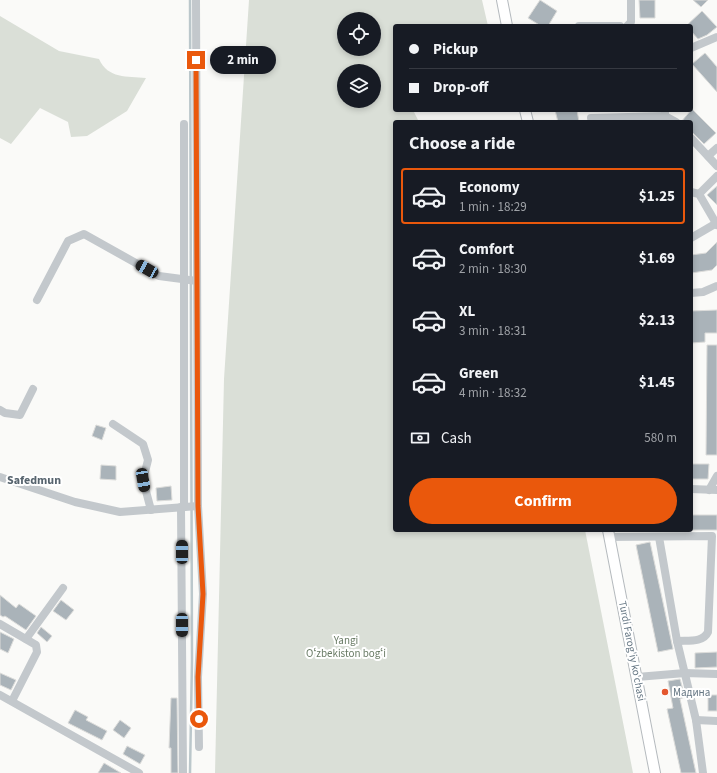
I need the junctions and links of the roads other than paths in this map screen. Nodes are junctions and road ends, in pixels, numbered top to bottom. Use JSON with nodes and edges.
{"nodes":[{"id":1,"x":196,"y":0,"type":"edge"},
{"id":2,"x":502,"y":0,"type":"edge"},
{"id":3,"x":631,"y":0,"type":"edge"},
{"id":4,"x":508,"y":24,"type":"edge"},
{"id":5,"x":629,"y":24,"type":"edge"},
{"id":6,"x":717,"y":37,"type":"edge"},
{"id":7,"x":693,"y":47,"type":"edge"},
{"id":8,"x":665,"y":113,"type":"edge"},
{"id":9,"x":591,"y":117,"type":"edge"},
{"id":10,"x":674,"y":120,"type":"edge"},
{"id":11,"x":184,"y":124,"type":"dead end"},
{"id":12,"x":693,"y":140,"type":"edge"},
{"id":13,"x":717,"y":148,"type":"edge"},
{"id":14,"x":708,"y":156,"type":"junction"},
{"id":15,"x":717,"y":166,"type":"edge"},
{"id":16,"x":717,"y":176,"type":"edge"},
{"id":17,"x":695,"y":193,"type":"edge"},
{"id":18,"x":716,"y":224,"type":"edge"},
{"id":19,"x":693,"y":237,"type":"edge"},
{"id":20,"x":191,"y":281,"type":"junction"},
{"id":21,"x":717,"y":286,"type":"edge"},
{"id":22,"x":693,"y":293,"type":"edge"},
{"id":23,"x":37,"y":300,"type":"dead end"},
{"id":24,"x":33,"y":389,"type":"dead end"},
{"id":25,"x":0,"y":410,"type":"edge"},
{"id":26,"x":113,"y":424,"type":"dead end"},
{"id":27,"x":717,"y":476,"type":"edge"},
{"id":28,"x":0,"y":477,"type":"edge"},
{"id":29,"x":693,"y":489,"type":"edge"},
{"id":30,"x":713,"y":490,"type":"edge"},
{"id":31,"x":198,"y":506,"type":"junction"},
{"id":32,"x":184,"y":507,"type":"junction"},
{"id":33,"x":151,"y":510,"type":"junction"},
{"id":34,"x":609,"y":534,"type":"edge"},
{"id":35,"x":659,"y":536,"type":"junction"},
{"id":36,"x":715,"y":536,"type":"edge"},
{"id":37,"x":63,"y":588,"type":"dead end"},
{"id":38,"x":0,"y":624,"type":"edge"},
{"id":39,"x":26,"y":639,"type":"junction"},
{"id":40,"x":677,"y":641,"type":"junction"},
{"id":41,"x":685,"y":673,"type":"junction"},
{"id":42,"x":717,"y":674,"type":"edge"},
{"id":43,"x":637,"y":677,"type":"junction"},
{"id":44,"x":0,"y":695,"type":"edge"},
{"id":45,"x":12,"y":701,"type":"junction"},
{"id":46,"x":696,"y":720,"type":"junction"},
{"id":47,"x":717,"y":721,"type":"edge"},
{"id":48,"x":200,"y":747,"type":"dead end"},
{"id":49,"x":139,"y":773,"type":"edge"},
{"id":50,"x":183,"y":773,"type":"edge"},
{"id":51,"x":655,"y":773,"type":"edge"},
{"id":52,"x":703,"y":773,"type":"edge"}],
"edges":[{"from":1,"to":20,"type":"street"},
{"from":2,"to":4,"type":"main road"},
{"from":3,"to":5,"type":"street"},
{"from":6,"to":7,"type":"street"},
{"from":8,"to":9,"type":"street"},
{"from":8,"to":10,"type":"street"},
{"from":11,"to":20,"type":"street"},
{"from":12,"to":14,"type":"street"},
{"from":13,"to":14,"type":"street"},
{"from":14,"to":15,"type":"street"},
{"from":16,"to":17,"type":"street"},
{"from":17,"to":18,"type":"street"},
{"from":18,"to":19,"type":"street"},
{"from":20,"to":23,"type":"street"},
{"from":20,"to":31,"type":"street"},
{"from":20,"to":32,"type":"street"},
{"from":21,"to":22,"type":"street"},
{"from":24,"to":25,"type":"street"},
{"from":26,"to":33,"type":"street"},
{"from":27,"to":30,"type":"street"},
{"from":28,"to":33,"type":"street"},
{"from":29,"to":30,"type":"street"},
{"from":31,"to":32,"type":"street"},
{"from":31,"to":48,"type":"street"},
{"from":32,"to":33,"type":"street"},
{"from":32,"to":50,"type":"street"},
{"from":34,"to":35,"type":"street"},
{"from":34,"to":43,"type":"main road","name":"Turdi Farog'iy ko'chasi"},
{"from":35,"to":36,"type":"street"},
{"from":35,"to":40,"type":"street"},
{"from":36,"to":40,"type":"street"},
{"from":37,"to":39,"type":"street"},
{"from":38,"to":39,"type":"street"},
{"from":39,"to":45,"type":"street"},
{"from":40,"to":41,"type":"street"},
{"from":41,"to":42,"type":"street"},
{"from":41,"to":43,"type":"street"},
{"from":41,"to":46,"type":"street"},
{"from":43,"to":51,"type":"main road","name":"Turdi Farog'iy ko'chasi"},
{"from":44,"to":45,"type":"street"},
{"from":45,"to":49,"type":"street"},
{"from":46,"to":47,"type":"street"},
{"from":46,"to":52,"type":"street"}]}
